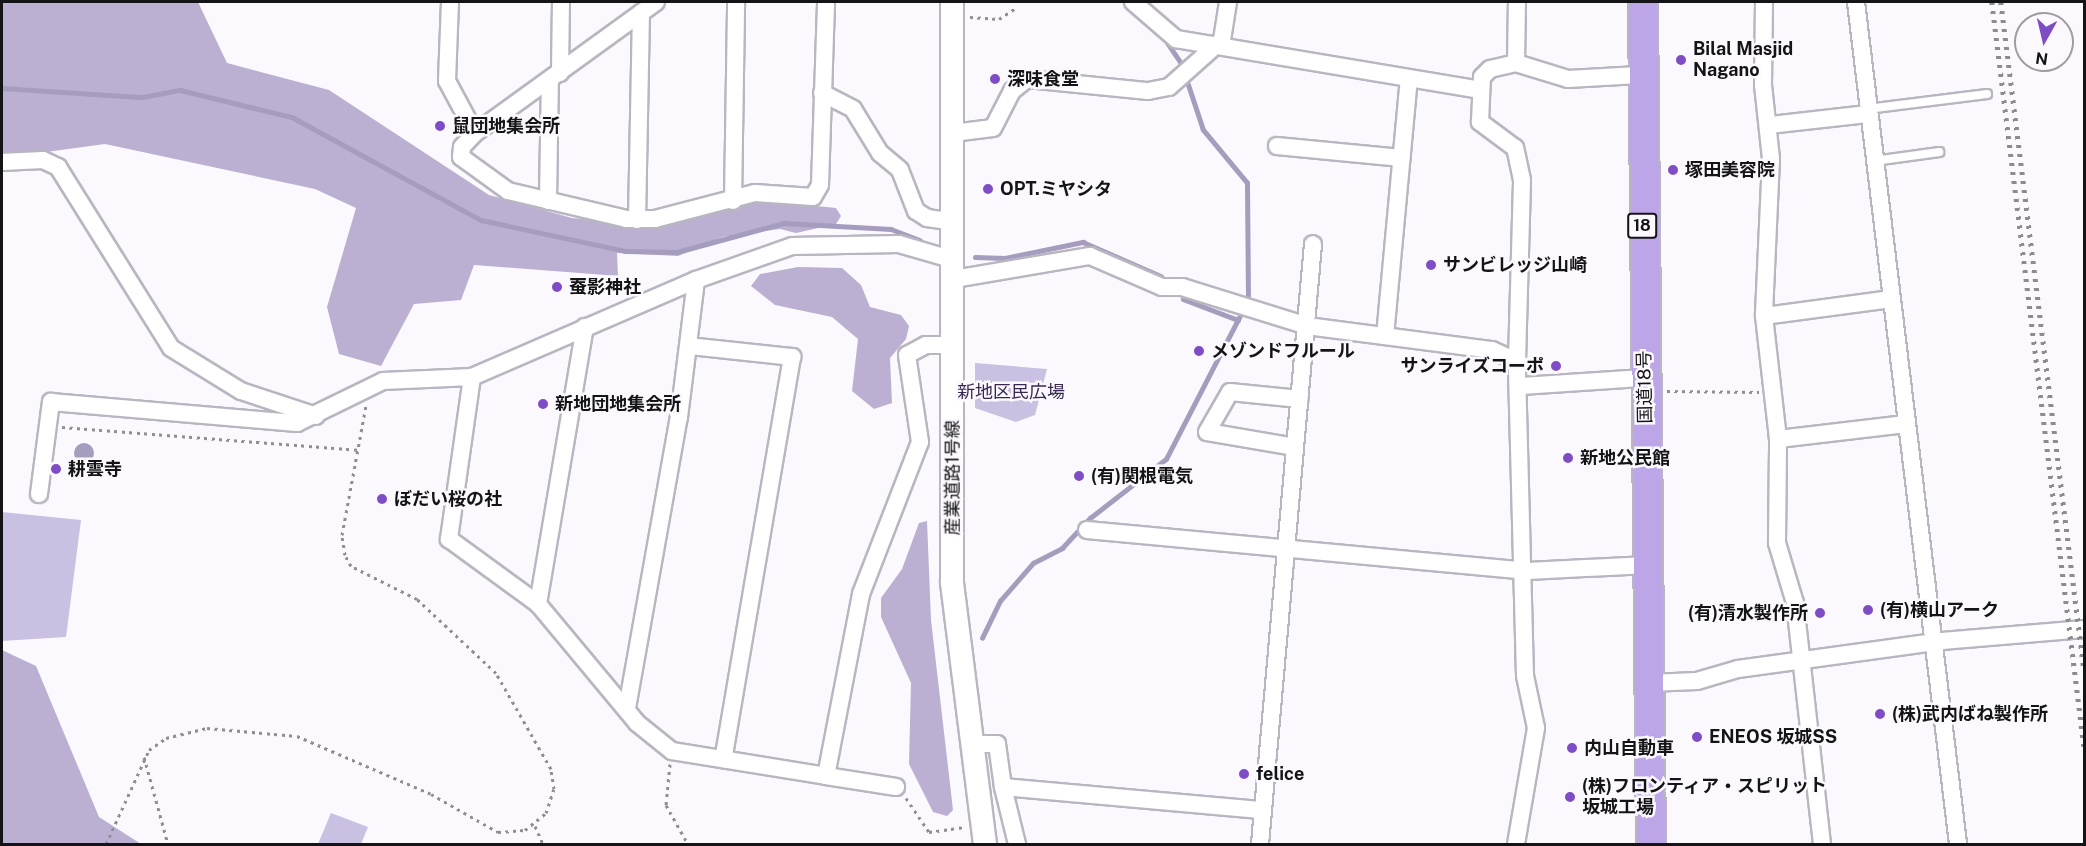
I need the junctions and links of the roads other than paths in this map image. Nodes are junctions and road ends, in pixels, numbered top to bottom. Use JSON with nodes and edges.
{"nodes":[{"id":1,"x":450,"y":2,"type":"edge"},
{"id":2,"x":561,"y":2,"type":"edge"},
{"id":3,"x":736,"y":2,"type":"edge"},
{"id":4,"x":826,"y":2,"type":"edge"},
{"id":5,"x":1133,"y":2,"type":"edge"},
{"id":6,"x":1228,"y":2,"type":"edge"},
{"id":7,"x":1517,"y":2,"type":"edge"},
{"id":8,"x":1643,"y":2,"type":"edge"},
{"id":9,"x":1764,"y":2,"type":"edge"},
{"id":10,"x":1856,"y":2,"type":"edge"},
{"id":11,"x":651,"y":5,"type":"edge"},
{"id":12,"x":952,"y":9,"type":"edge"},
{"id":13,"x":1217,"y":46,"type":"junction"},
{"id":14,"x":1516,"y":63,"type":"junction"},
{"id":15,"x":1639,"y":75,"type":"junction"},
{"id":16,"x":555,"y":77,"type":"junction"},
{"id":17,"x":1409,"y":79,"type":"junction"},
{"id":18,"x":1481,"y":90,"type":"junction"},
{"id":19,"x":822,"y":93,"type":"junction"},
{"id":20,"x":1987,"y":94,"type":"dead end"},
{"id":21,"x":1867,"y":112,"type":"junction"},
{"id":22,"x":1770,"y":125,"type":"junction"},
{"id":23,"x":476,"y":133,"type":"junction"},
{"id":24,"x":953,"y":133,"type":"junction"},
{"id":25,"x":1278,"y":146,"type":"dead end"},
{"id":26,"x":1939,"y":152,"type":"dead end"},
{"id":27,"x":1401,"y":158,"type":"junction"},
{"id":28,"x":1873,"y":161,"type":"junction"},
{"id":29,"x":2,"y":162,"type":"edge"},
{"id":30,"x":548,"y":201,"type":"junction"},
{"id":31,"x":732,"y":201,"type":"junction"},
{"id":32,"x":637,"y":220,"type":"junction"},
{"id":33,"x":954,"y":222,"type":"junction"},
{"id":34,"x":1313,"y":244,"type":"dead end"},
{"id":35,"x":954,"y":269,"type":"junction"},
{"id":36,"x":696,"y":280,"type":"junction"},
{"id":37,"x":1891,"y":299,"type":"junction"},
{"id":38,"x":1764,"y":316,"type":"junction"},
{"id":39,"x":1307,"y":326,"type":"junction"},
{"id":40,"x":585,"y":327,"type":"junction"},
{"id":41,"x":1385,"y":336,"type":"junction"},
{"id":42,"x":954,"y":345,"type":"junction"},
{"id":43,"x":689,"y":346,"type":"junction"},
{"id":44,"x":1517,"y":361,"type":"junction"},
{"id":45,"x":472,"y":377,"type":"junction"},
{"id":46,"x":1645,"y":384,"type":"junction"},
{"id":47,"x":1522,"y":386,"type":"junction"},
{"id":48,"x":1300,"y":399,"type":"junction"},
{"id":49,"x":320,"y":416,"type":"junction"},
{"id":50,"x":1906,"y":424,"type":"junction"},
{"id":51,"x":1778,"y":440,"type":"junction"},
{"id":52,"x":1296,"y":447,"type":"junction"},
{"id":53,"x":39,"y":494,"type":"dead end"},
{"id":54,"x":1087,"y":530,"type":"dead end"},
{"id":55,"x":1287,"y":548,"type":"junction"},
{"id":56,"x":1648,"y":565,"type":"junction"},
{"id":57,"x":1523,"y":570,"type":"junction"},
{"id":58,"x":538,"y":604,"type":"junction"},
{"id":59,"x":2085,"y":629,"type":"edge"},
{"id":60,"x":1934,"y":643,"type":"junction"},
{"id":61,"x":1800,"y":661,"type":"junction"},
{"id":62,"x":1649,"y":683,"type":"junction"},
{"id":63,"x":627,"y":708,"type":"junction"},
{"id":64,"x":971,"y":744,"type":"junction"},
{"id":65,"x":723,"y":759,"type":"junction"},
{"id":66,"x":826,"y":776,"type":"junction"},
{"id":67,"x":896,"y":787,"type":"road end"},
{"id":68,"x":1003,"y":788,"type":"junction"},
{"id":69,"x":1263,"y":810,"type":"junction"},
{"id":70,"x":985,"y":844,"type":"edge"},
{"id":71,"x":1017,"y":844,"type":"edge"},
{"id":72,"x":1260,"y":844,"type":"edge"},
{"id":73,"x":1516,"y":844,"type":"edge"},
{"id":74,"x":1651,"y":844,"type":"edge"},
{"id":75,"x":1822,"y":844,"type":"edge"},
{"id":76,"x":1958,"y":844,"type":"edge"}],
"edges":[{"from":1,"to":23,"type":"street"},
{"from":2,"to":16,"type":"street"},
{"from":3,"to":31,"type":"street"},
{"from":4,"to":19,"type":"street"},
{"from":5,"to":13,"type":"street"},
{"from":6,"to":13,"type":"street"},
{"from":7,"to":14,"type":"street"},
{"from":8,"to":15,"type":"highway","name":"国道18号","number":"18"},
{"from":9,"to":22,"type":"street"},
{"from":10,"to":21,"type":"street"},
{"from":11,"to":16,"type":"street"},
{"from":11,"to":32,"type":"street"},
{"from":12,"to":24,"type":"street","name":"産業道路1号線"},
{"from":13,"to":17,"type":"street"},
{"from":13,"to":24,"type":"street"},
{"from":14,"to":15,"type":"street"},
{"from":14,"to":18,"type":"street"},
{"from":15,"to":46,"type":"highway","name":"国道18号","number":"18"},
{"from":16,"to":23,"type":"street"},
{"from":16,"to":30,"type":"street"},
{"from":17,"to":18,"type":"street"},
{"from":17,"to":27,"type":"street"},
{"from":18,"to":44,"type":"street"},
{"from":19,"to":31,"type":"street"},
{"from":19,"to":33,"type":"street"},
{"from":20,"to":21,"type":"lane"},
{"from":21,"to":22,"type":"street"},
{"from":21,"to":28,"type":"street"},
{"from":22,"to":38,"type":"street"},
{"from":23,"to":30,"type":"street"},
{"from":24,"to":33,"type":"street","name":"産業道路1号線"},
{"from":25,"to":27,"type":"street"},
{"from":26,"to":28,"type":"lane"},
{"from":27,"to":41,"type":"street"},
{"from":28,"to":37,"type":"street"},
{"from":29,"to":49,"type":"street"},
{"from":30,"to":32,"type":"street"},
{"from":31,"to":32,"type":"street"},
{"from":33,"to":35,"type":"street","name":"産業道路1号線"},
{"from":34,"to":39,"type":"street"},
{"from":35,"to":36,"type":"street"},
{"from":35,"to":39,"type":"street"},
{"from":35,"to":42,"type":"street","name":"産業道路1号線"},
{"from":36,"to":40,"type":"street"},
{"from":36,"to":43,"type":"street"},
{"from":37,"to":38,"type":"street"},
{"from":37,"to":50,"type":"street"},
{"from":38,"to":51,"type":"street"},
{"from":39,"to":41,"type":"street"},
{"from":39,"to":48,"type":"street"},
{"from":40,"to":45,"type":"street"},
{"from":40,"to":58,"type":"street"},
{"from":41,"to":44,"type":"street"},
{"from":42,"to":64,"type":"street","name":"産業道路1号線"},
{"from":42,"to":66,"type":"street"},
{"from":43,"to":63,"type":"street"},
{"from":43,"to":65,"type":"street"},
{"from":44,"to":47,"type":"street"},
{"from":45,"to":49,"type":"street"},
{"from":45,"to":58,"type":"street"},
{"from":46,"to":47,"type":"street"},
{"from":46,"to":56,"type":"highway","name":"国道18号","number":"18"},
{"from":47,"to":57,"type":"street"},
{"from":48,"to":52,"type":"street"},
{"from":48,"to":52,"type":"street"},
{"from":49,"to":53,"type":"street"},
{"from":50,"to":51,"type":"street"},
{"from":50,"to":60,"type":"street"},
{"from":51,"to":61,"type":"street"},
{"from":52,"to":55,"type":"street"},
{"from":54,"to":55,"type":"street"},
{"from":55,"to":57,"type":"street"},
{"from":55,"to":69,"type":"street"},
{"from":56,"to":57,"type":"street"},
{"from":56,"to":62,"type":"highway","name":"国道18号","number":"18"},
{"from":57,"to":73,"type":"street"},
{"from":58,"to":63,"type":"street"},
{"from":59,"to":60,"type":"street"},
{"from":60,"to":61,"type":"street"},
{"from":60,"to":76,"type":"street"},
{"from":61,"to":62,"type":"street"},
{"from":61,"to":75,"type":"street"},
{"from":62,"to":74,"type":"highway","name":"国道18号","number":"18"},
{"from":63,"to":65,"type":"street"},
{"from":64,"to":68,"type":"street"},
{"from":64,"to":70,"type":"street","name":"産業道路1号線"},
{"from":65,"to":66,"type":"street"},
{"from":66,"to":67,"type":"street"},
{"from":68,"to":69,"type":"street"},
{"from":68,"to":71,"type":"street"},
{"from":69,"to":72,"type":"street"}]}
